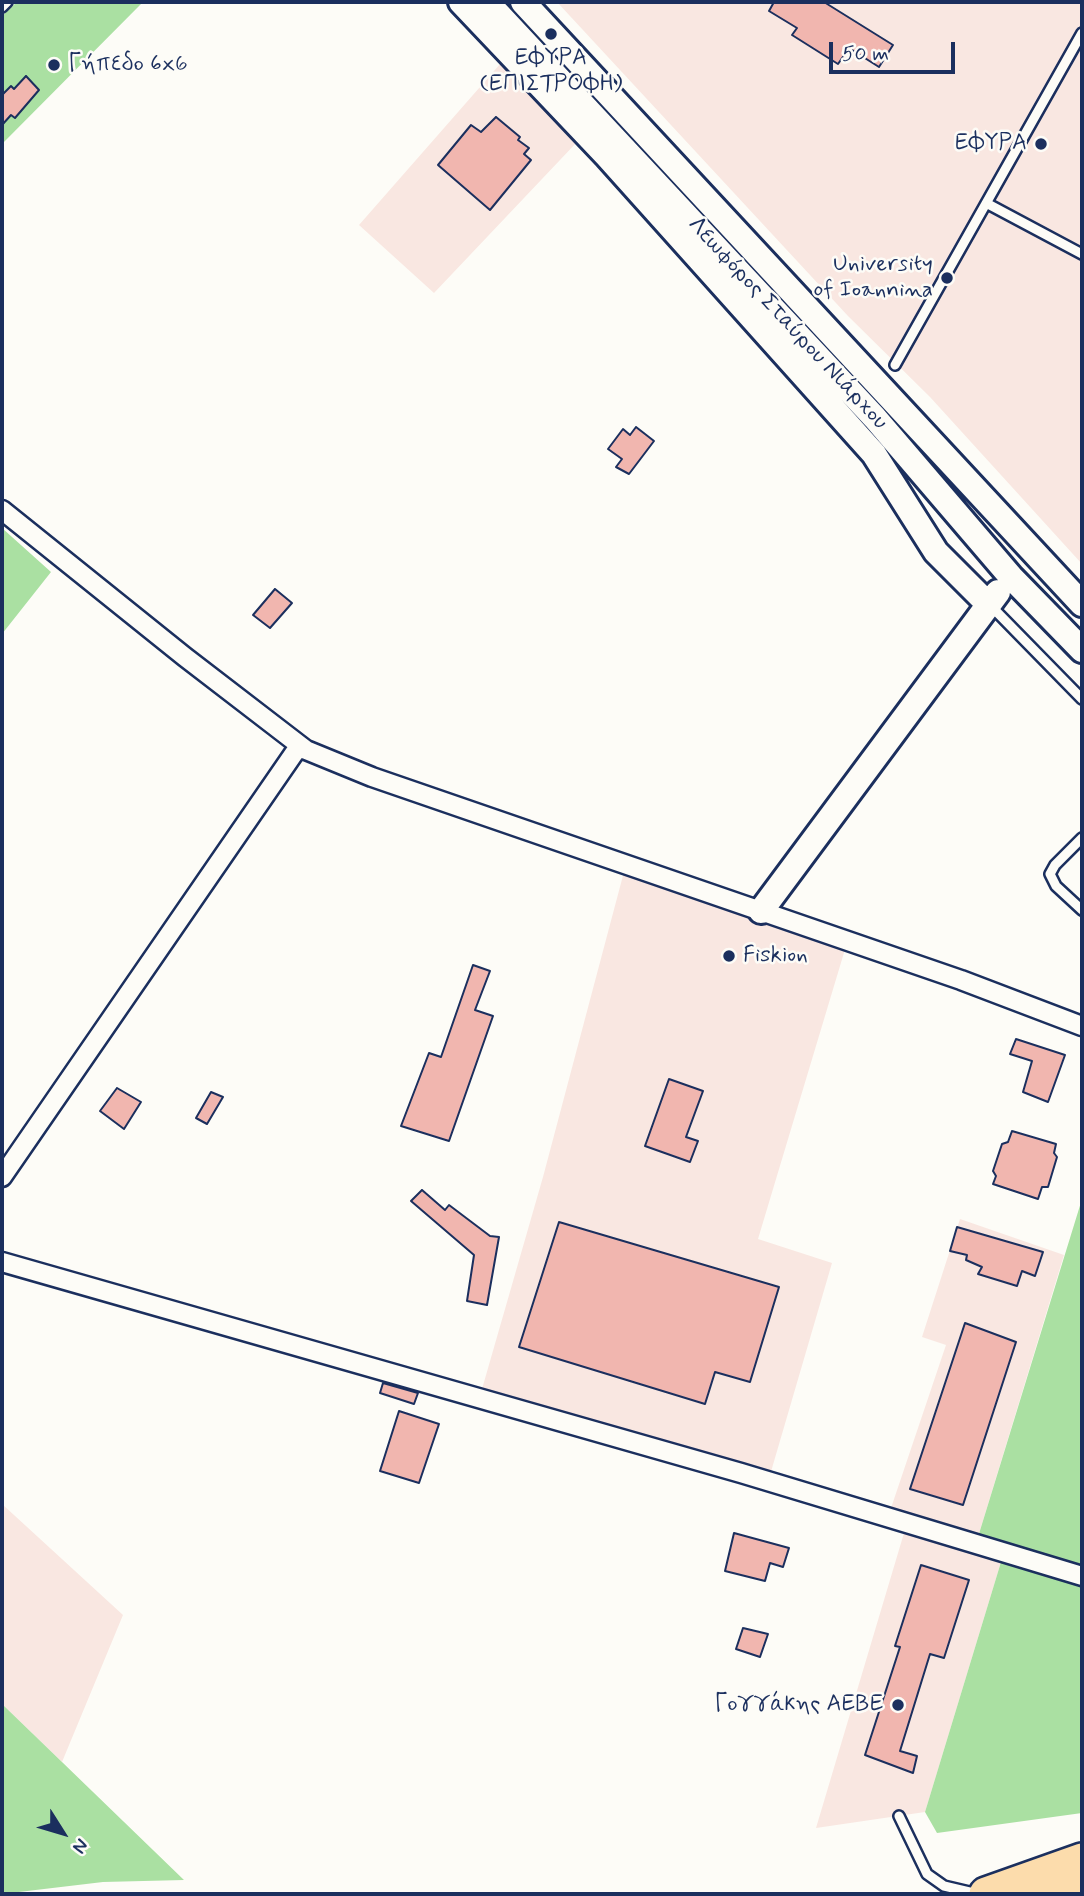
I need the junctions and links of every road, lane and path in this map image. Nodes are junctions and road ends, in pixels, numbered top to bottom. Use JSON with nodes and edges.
{"nodes":[{"id":1,"x":7,"y":2,"type":"edge"},
{"id":2,"x":461,"y":2,"type":"edge"},
{"id":3,"x":487,"y":2,"type":"edge"},
{"id":4,"x":523,"y":2,"type":"edge"},
{"id":5,"x":2,"y":7,"type":"edge"},
{"id":6,"x":1081,"y":36,"type":"edge"},
{"id":7,"x":988,"y":204,"type":"junction"},
{"id":8,"x":1082,"y":254,"type":"edge"},
{"id":9,"x":895,"y":365,"type":"dead end"},
{"id":10,"x":2,"y":510,"type":"edge"},
{"id":11,"x":1011,"y":577,"type":"junction"},
{"id":12,"x":988,"y":604,"type":"junction"},
{"id":13,"x":1082,"y":604,"type":"edge"},
{"id":14,"x":1082,"y":650,"type":"edge"},
{"id":15,"x":1082,"y":699,"type":"edge"},
{"id":16,"x":299,"y":746,"type":"junction"},
{"id":17,"x":1082,"y":838,"type":"edge"},
{"id":18,"x":1082,"y":909,"type":"edge"},
{"id":19,"x":761,"y":911,"type":"junction"},
{"id":20,"x":1082,"y":1026,"type":"edge"},
{"id":21,"x":2,"y":1177,"type":"edge"},
{"id":22,"x":2,"y":1262,"type":"edge"},
{"id":23,"x":1082,"y":1576,"type":"edge"},
{"id":24,"x":899,"y":1816,"type":"dead end"},
{"id":25,"x":1082,"y":1860,"type":"edge"},
{"id":26,"x":1082,"y":1884,"type":"edge"},
{"id":27,"x":978,"y":1894,"type":"edge"},
{"id":28,"x":986,"y":1894,"type":"edge"},
{"id":29,"x":1055,"y":1894,"type":"edge"}],
"edges":[{"from":1,"to":5,"type":"lane"},
{"from":2,"to":12,"type":"main road"},
{"from":3,"to":11,"type":"main road","name":"Λεωφόρος Σταύρου Νιάρχου"},
{"from":4,"to":13,"type":"main road","name":"Λεωφόρος Σταύρου Νιάρχου"},
{"from":6,"to":7,"type":"lane"},
{"from":7,"to":8,"type":"lane"},
{"from":7,"to":9,"type":"lane"},
{"from":10,"to":16,"type":"street"},
{"from":11,"to":12,"type":"main road"},
{"from":11,"to":14,"type":"main road","name":"Λεωφόρος Σταύρου Νιάρχου"},
{"from":12,"to":15,"type":"lane"},
{"from":12,"to":19,"type":"main road"},
{"from":16,"to":19,"type":"street"},
{"from":16,"to":21,"type":"street"},
{"from":17,"to":18,"type":"lane"},
{"from":19,"to":20,"type":"street"},
{"from":22,"to":23,"type":"street"},
{"from":24,"to":27,"type":"lane"},
{"from":25,"to":28,"type":"highway"},
{"from":26,"to":29,"type":"highway"}]}
